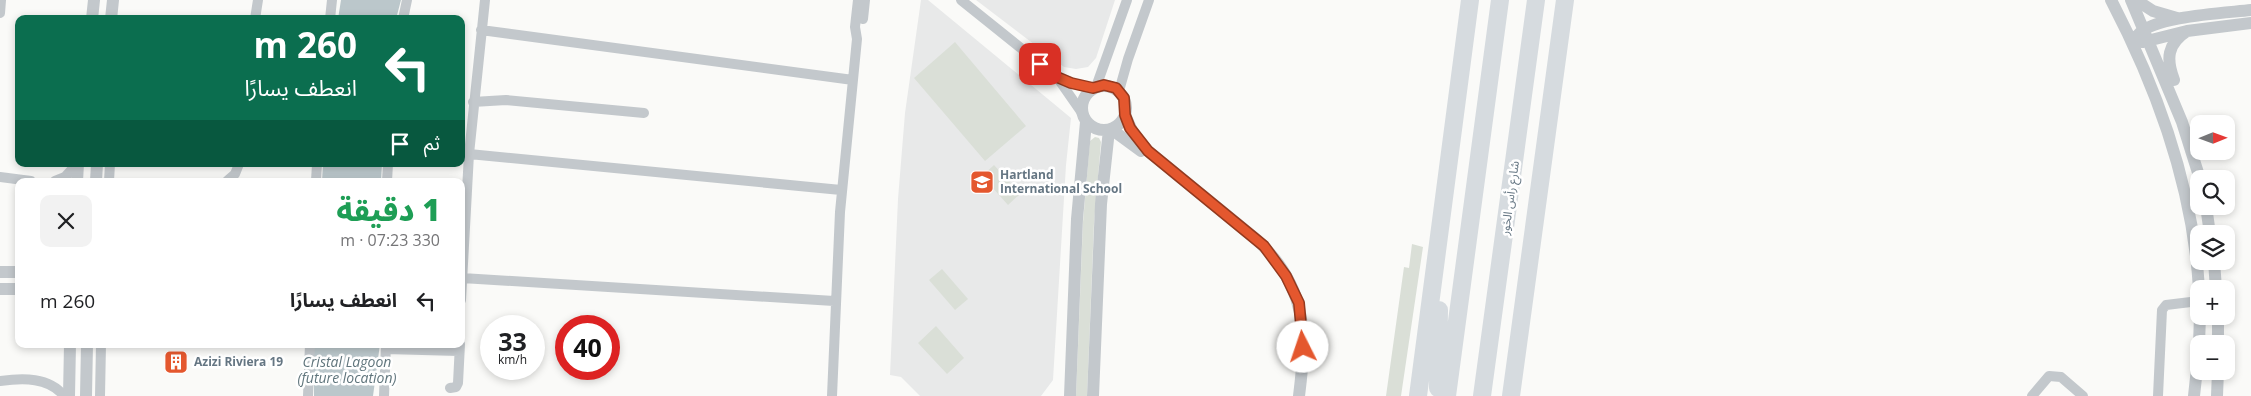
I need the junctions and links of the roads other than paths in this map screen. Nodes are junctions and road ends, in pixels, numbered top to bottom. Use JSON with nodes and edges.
{"nodes":[{"id":1,"x":1,"y":0,"type":"edge"},
{"id":2,"x":94,"y":0,"type":"edge"},
{"id":3,"x":113,"y":0,"type":"edge"},
{"id":4,"x":258,"y":0,"type":"edge"},
{"id":5,"x":332,"y":0,"type":"edge"},
{"id":6,"x":406,"y":0,"type":"edge"},
{"id":7,"x":485,"y":0,"type":"edge"},
{"id":8,"x":858,"y":0,"type":"edge"},
{"id":9,"x":865,"y":0,"type":"edge"},
{"id":10,"x":961,"y":0,"type":"edge"},
{"id":11,"x":1127,"y":0,"type":"edge"},
{"id":12,"x":1149,"y":0,"type":"edge"},
{"id":13,"x":1470,"y":0,"type":"edge"},
{"id":14,"x":1500,"y":0,"type":"edge"},
{"id":15,"x":1536,"y":0,"type":"edge"},
{"id":16,"x":1564,"y":0,"type":"edge"},
{"id":17,"x":2111,"y":0,"type":"edge"},
{"id":18,"x":2131,"y":0,"type":"edge"},
{"id":19,"x":2136,"y":0,"type":"edge"},
{"id":20,"x":2251,"y":10,"type":"edge"},
{"id":21,"x":0,"y":13,"type":"edge"},
{"id":22,"x":92,"y":15,"type":"edge"},
{"id":23,"x":111,"y":15,"type":"edge"},
{"id":24,"x":256,"y":15,"type":"edge"},
{"id":25,"x":330,"y":15,"type":"edge"},
{"id":26,"x":404,"y":15,"type":"edge"},
{"id":27,"x":2179,"y":19,"type":"junction"},
{"id":28,"x":2251,"y":23,"type":"edge"},
{"id":29,"x":2144,"y":28,"type":"junction"},
{"id":30,"x":481,"y":30,"type":"junction"},
{"id":31,"x":2186,"y":31,"type":"junction"},
{"id":32,"x":857,"y":39,"type":"junction"},
{"id":33,"x":2150,"y":42,"type":"junction"},
{"id":34,"x":2131,"y":44,"type":"junction"},
{"id":35,"x":1057,"y":77,"type":"junction"},
{"id":36,"x":853,"y":80,"type":"junction"},
{"id":37,"x":1094,"y":87,"type":"junction"},
{"id":38,"x":1119,"y":91,"type":"junction"},
{"id":39,"x":473,"y":102,"type":"junction"},
{"id":40,"x":644,"y":113,"type":"dead end"},
{"id":41,"x":1125,"y":115,"type":"junction"},
{"id":42,"x":1084,"y":118,"type":"junction"},
{"id":43,"x":1110,"y":129,"type":"junction"},
{"id":44,"x":2190,"y":140,"type":"edge"},
{"id":45,"x":2190,"y":142,"type":"edge"},
{"id":46,"x":468,"y":154,"type":"junction"},
{"id":47,"x":75,"y":167,"type":"edge"},
{"id":48,"x":238,"y":167,"type":"edge"},
{"id":49,"x":0,"y":177,"type":"edge"},
{"id":50,"x":62,"y":178,"type":"edge"},
{"id":51,"x":230,"y":178,"type":"edge"},
{"id":52,"x":15,"y":180,"type":"edge"},
{"id":53,"x":841,"y":190,"type":"junction"},
{"id":54,"x":465,"y":216,"type":"edge"},
{"id":55,"x":1441,"y":219,"type":"junction"},
{"id":56,"x":0,"y":272,"type":"edge"},
{"id":57,"x":15,"y":272,"type":"edge"},
{"id":58,"x":465,"y":278,"type":"edge"},
{"id":59,"x":2198,"y":280,"type":"edge"},
{"id":60,"x":0,"y":289,"type":"edge"},
{"id":61,"x":15,"y":289,"type":"edge"},
{"id":62,"x":834,"y":301,"type":"junction"},
{"id":63,"x":2190,"y":302,"type":"edge"},
{"id":64,"x":1301,"y":319,"type":"junction"},
{"id":65,"x":70,"y":348,"type":"edge"},
{"id":66,"x":87,"y":348,"type":"edge"},
{"id":67,"x":101,"y":348,"type":"edge"},
{"id":68,"x":310,"y":348,"type":"edge"},
{"id":69,"x":386,"y":348,"type":"edge"},
{"id":70,"x":460,"y":348,"type":"edge"},
{"id":71,"x":1514,"y":376,"type":"junction"},
{"id":72,"x":1071,"y":377,"type":"junction"},
{"id":73,"x":2196,"y":380,"type":"edge"},
{"id":74,"x":2199,"y":380,"type":"edge"},
{"id":75,"x":2218,"y":380,"type":"edge"},
{"id":76,"x":0,"y":381,"type":"edge"},
{"id":77,"x":450,"y":388,"type":"dead end"},
{"id":78,"x":64,"y":396,"type":"edge"},
{"id":79,"x":69,"y":396,"type":"edge"},
{"id":80,"x":86,"y":396,"type":"edge"},
{"id":81,"x":100,"y":396,"type":"edge"},
{"id":82,"x":308,"y":396,"type":"edge"},
{"id":83,"x":384,"y":396,"type":"edge"},
{"id":84,"x":832,"y":396,"type":"edge"},
{"id":85,"x":1060,"y":396,"type":"edge"},
{"id":86,"x":1070,"y":396,"type":"edge"},
{"id":87,"x":1093,"y":396,"type":"edge"},
{"id":88,"x":1299,"y":396,"type":"edge"},
{"id":89,"x":1418,"y":396,"type":"edge"},
{"id":90,"x":1438,"y":396,"type":"edge"},
{"id":91,"x":1446,"y":396,"type":"edge"},
{"id":92,"x":1482,"y":396,"type":"edge"},
{"id":93,"x":1511,"y":396,"type":"edge"},
{"id":94,"x":1519,"y":396,"type":"edge"},
{"id":95,"x":2032,"y":396,"type":"edge"},
{"id":96,"x":2084,"y":396,"type":"edge"},
{"id":97,"x":2158,"y":396,"type":"edge"},
{"id":98,"x":2194,"y":396,"type":"edge"},
{"id":99,"x":2200,"y":396,"type":"edge"},
{"id":100,"x":2217,"y":396,"type":"edge"}],
"edges":[{"from":1,"to":21,"type":"street"},
{"from":2,"to":22,"type":"street"},
{"from":3,"to":23,"type":"street"},
{"from":4,"to":24,"type":"street"},
{"from":5,"to":25,"type":"street"},
{"from":6,"to":26,"type":"street"},
{"from":7,"to":30,"type":"street"},
{"from":8,"to":32,"type":"street"},
{"from":9,"to":32,"type":"street"},
{"from":10,"to":35,"type":"street"},
{"from":11,"to":37,"type":"street"},
{"from":12,"to":38,"type":"street"},
{"from":13,"to":55,"type":"highway"},
{"from":14,"to":91,"type":"highway"},
{"from":15,"to":92,"type":"highway","name":"شارع رأس الخور"},
{"from":16,"to":71,"type":"highway"},
{"from":17,"to":34,"type":"street"},
{"from":18,"to":29,"type":"street"},
{"from":19,"to":27,"type":"street"},
{"from":20,"to":27,"type":"street"},
{"from":27,"to":29,"type":"street"},
{"from":28,"to":31,"type":"street"},
{"from":29,"to":33,"type":"street"},
{"from":29,"to":34,"type":"street"},
{"from":30,"to":36,"type":"street"},
{"from":30,"to":39,"type":"street"},
{"from":31,"to":33,"type":"street"},
{"from":31,"to":44,"type":"street"},
{"from":32,"to":36,"type":"street"},
{"from":33,"to":34,"type":"street"},
{"from":33,"to":45,"type":"street"},
{"from":34,"to":59,"type":"street"},
{"from":35,"to":37,"type":"street"},
{"from":35,"to":42,"type":"street"},
{"from":36,"to":53,"type":"street"},
{"from":37,"to":38,"type":"street"},
{"from":37,"to":42,"type":"street"},
{"from":38,"to":41,"type":"street"},
{"from":39,"to":40,"type":"street"},
{"from":39,"to":46,"type":"street"},
{"from":41,"to":43,"type":"street"},
{"from":41,"to":64,"type":"street"},
{"from":42,"to":43,"type":"street"},
{"from":42,"to":72,"type":"street"},
{"from":43,"to":64,"type":"street"},
{"from":43,"to":87,"type":"street"},
{"from":46,"to":53,"type":"street"},
{"from":46,"to":54,"type":"street"},
{"from":47,"to":50,"type":"street"},
{"from":48,"to":51,"type":"street"},
{"from":49,"to":52,"type":"street"},
{"from":53,"to":62,"type":"street"},
{"from":55,"to":89,"type":"highway"},
{"from":55,"to":90,"type":"highway"},
{"from":56,"to":57,"type":"street"},
{"from":58,"to":62,"type":"street"},
{"from":60,"to":61,"type":"street"},
{"from":62,"to":84,"type":"street"},
{"from":63,"to":97,"type":"street"},
{"from":64,"to":88,"type":"street"},
{"from":65,"to":79,"type":"street"},
{"from":66,"to":80,"type":"street"},
{"from":67,"to":81,"type":"street"},
{"from":68,"to":82,"type":"street"},
{"from":69,"to":83,"type":"street"},
{"from":70,"to":77,"type":"street"},
{"from":71,"to":93,"type":"highway"},
{"from":71,"to":94,"type":"highway"},
{"from":72,"to":85,"type":"street"},
{"from":72,"to":86,"type":"street"},
{"from":73,"to":98,"type":"street"},
{"from":74,"to":99,"type":"street"},
{"from":75,"to":100,"type":"street"},
{"from":76,"to":78,"type":"street"},
{"from":95,"to":96,"type":"street"}]}
